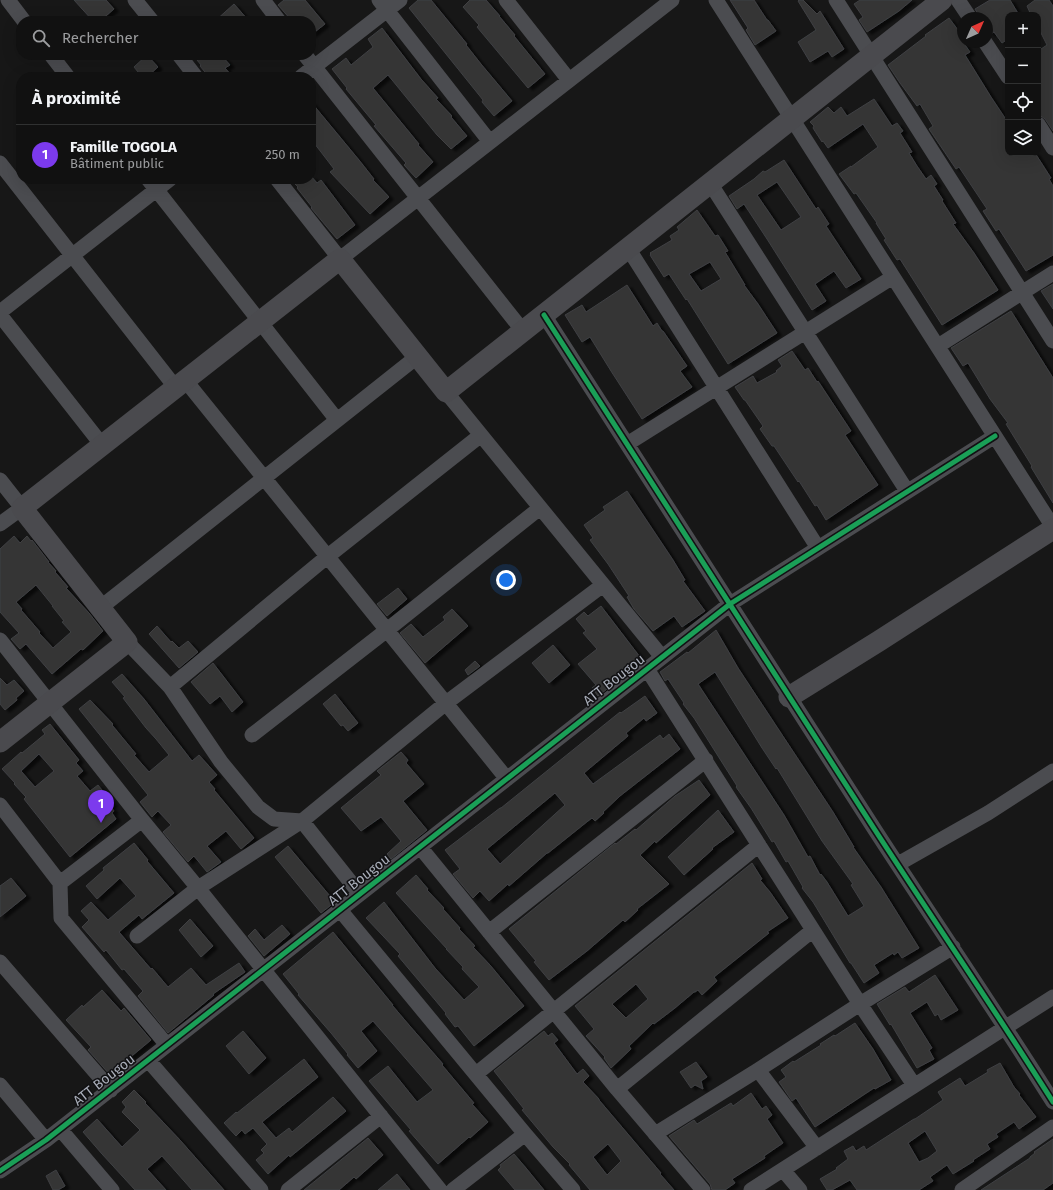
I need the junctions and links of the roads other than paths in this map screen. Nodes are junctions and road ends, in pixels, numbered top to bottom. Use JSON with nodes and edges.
{"nodes":[{"id":1,"x":8,"y":0,"type":"edge"},
{"id":2,"x":135,"y":0,"type":"edge"},
{"id":3,"x":263,"y":0,"type":"edge"},
{"id":4,"x":400,"y":0,"type":"edge"},
{"id":5,"x":506,"y":0,"type":"edge"},
{"id":6,"x":672,"y":0,"type":"edge"},
{"id":7,"x":716,"y":0,"type":"edge"},
{"id":8,"x":836,"y":0,"type":"edge"},
{"id":9,"x":942,"y":0,"type":"edge"},
{"id":10,"x":958,"y":0,"type":"edge"},
{"id":11,"x":383,"y":5,"type":"edge"},
{"id":12,"x":966,"y":12,"type":"edge"},
{"id":13,"x":20,"y":16,"type":"edge"},
{"id":14,"x":148,"y":16,"type":"edge"},
{"id":15,"x":275,"y":16,"type":"edge"},
{"id":16,"x":989,"y":48,"type":"edge"},
{"id":17,"x":316,"y":56,"type":"edge"},
{"id":18,"x":872,"y":56,"type":"junction"},
{"id":19,"x":55,"y":60,"type":"edge"},
{"id":20,"x":183,"y":60,"type":"edge"},
{"id":21,"x":310,"y":61,"type":"edge"},
{"id":22,"x":64,"y":72,"type":"edge"},
{"id":23,"x":192,"y":72,"type":"edge"},
{"id":24,"x":304,"y":72,"type":"edge"},
{"id":25,"x":1005,"y":73,"type":"edge"},
{"id":26,"x":569,"y":80,"type":"junction"},
{"id":27,"x":791,"y":119,"type":"junction"},
{"id":28,"x":1041,"y":129,"type":"edge"},
{"id":29,"x":490,"y":142,"type":"junction"},
{"id":30,"x":1053,"y":148,"type":"edge"},
{"id":31,"x":0,"y":163,"type":"edge"},
{"id":32,"x":710,"y":183,"type":"junction"},
{"id":33,"x":16,"y":184,"type":"edge"},
{"id":34,"x":16,"y":184,"type":"edge"},
{"id":35,"x":152,"y":184,"type":"edge"},
{"id":36,"x":281,"y":184,"type":"edge"},
{"id":37,"x":418,"y":198,"type":"junction"},
{"id":38,"x":628,"y":248,"type":"junction"},
{"id":39,"x":72,"y":256,"type":"junction"},
{"id":40,"x":340,"y":259,"type":"junction"},
{"id":41,"x":1053,"y":273,"type":"edge"},
{"id":42,"x":893,"y":277,"type":"junction"},
{"id":43,"x":1022,"y":292,"type":"junction"},
{"id":44,"x":0,"y":313,"type":"edge"},
{"id":45,"x":544,"y":315,"type":"junction"},
{"id":46,"x":260,"y":322,"type":"junction"},
{"id":47,"x":523,"y":331,"type":"junction"},
{"id":48,"x":805,"y":332,"type":"junction"},
{"id":49,"x":1053,"y":341,"type":"edge"},
{"id":50,"x":938,"y":346,"type":"junction"},
{"id":51,"x":418,"y":356,"type":"junction"},
{"id":52,"x":180,"y":384,"type":"junction"},
{"id":53,"x":717,"y":388,"type":"junction"},
{"id":54,"x":446,"y":392,"type":"junction"},
{"id":55,"x":337,"y":420,"type":"junction"},
{"id":56,"x":481,"y":435,"type":"junction"},
{"id":57,"x":995,"y":436,"type":"junction"},
{"id":58,"x":627,"y":444,"type":"junction"},
{"id":59,"x":102,"y":445,"type":"junction"},
{"id":60,"x":264,"y":478,"type":"junction"},
{"id":61,"x":0,"y":480,"type":"edge"},
{"id":62,"x":907,"y":491,"type":"junction"},
{"id":63,"x":22,"y":508,"type":"junction"},
{"id":64,"x":540,"y":508,"type":"junction"},
{"id":65,"x":0,"y":524,"type":"edge"},
{"id":66,"x":1053,"y":528,"type":"edge"},
{"id":67,"x":818,"y":548,"type":"junction"},
{"id":68,"x":328,"y":556,"type":"junction"},
{"id":69,"x":603,"y":585,"type":"junction"},
{"id":70,"x":730,"y":604,"type":"junction"},
{"id":71,"x":100,"y":608,"type":"junction"},
{"id":72,"x":387,"y":630,"type":"junction"},
{"id":73,"x":0,"y":640,"type":"edge"},
{"id":74,"x":127,"y":642,"type":"junction"},
{"id":75,"x":662,"y":657,"type":"junction"},
{"id":76,"x":647,"y":669,"type":"junction"},
{"id":77,"x":170,"y":687,"type":"junction"},
{"id":78,"x":789,"y":697,"type":"junction"},
{"id":79,"x":50,"y":703,"type":"junction"},
{"id":80,"x":446,"y":703,"type":"junction"},
{"id":81,"x":252,"y":735,"type":"dead end"},
{"id":82,"x":0,"y":742,"type":"edge"},
{"id":83,"x":706,"y":760,"type":"junction"},
{"id":84,"x":1053,"y":771,"type":"edge"},
{"id":85,"x":507,"y":778,"type":"junction"},
{"id":86,"x":0,"y":805,"type":"edge"},
{"id":87,"x":142,"y":820,"type":"junction"},
{"id":88,"x":302,"y":820,"type":"junction"},
{"id":89,"x":759,"y":844,"type":"junction"},
{"id":90,"x":420,"y":847,"type":"junction"},
{"id":91,"x":898,"y":864,"type":"junction"},
{"id":92,"x":60,"y":883,"type":"junction"},
{"id":93,"x":198,"y":888,"type":"junction"},
{"id":94,"x":360,"y":894,"type":"junction"},
{"id":95,"x":340,"y":910,"type":"junction"},
{"id":96,"x":813,"y":930,"type":"junction"},
{"id":97,"x":489,"y":932,"type":"junction"},
{"id":98,"x":137,"y":936,"type":"dead end"},
{"id":99,"x":953,"y":948,"type":"junction"},
{"id":100,"x":0,"y":962,"type":"edge"},
{"id":101,"x":264,"y":969,"type":"junction"},
{"id":102,"x":1053,"y":997,"type":"edge"},
{"id":103,"x":860,"y":1004,"type":"junction"},
{"id":104,"x":553,"y":1011,"type":"junction"},
{"id":105,"x":1005,"y":1026,"type":"junction"},
{"id":106,"x":167,"y":1045,"type":"junction"},
{"id":107,"x":148,"y":1060,"type":"junction"},
{"id":108,"x":758,"y":1070,"type":"junction"},
{"id":109,"x":476,"y":1074,"type":"junction"},
{"id":110,"x":0,"y":1085,"type":"edge"},
{"id":111,"x":914,"y":1085,"type":"junction"},
{"id":112,"x":617,"y":1089,"type":"junction"},
{"id":113,"x":111,"y":1090,"type":"junction"},
{"id":114,"x":1053,"y":1102,"type":"edge"},
{"id":115,"x":381,"y":1116,"type":"junction"},
{"id":116,"x":1053,"y":1127,"type":"edge"},
{"id":117,"x":60,"y":1129,"type":"junction"},
{"id":118,"x":525,"y":1134,"type":"junction"},
{"id":119,"x":655,"y":1134,"type":"junction"},
{"id":120,"x":46,"y":1140,"type":"junction"},
{"id":121,"x":817,"y":1148,"type":"junction"},
{"id":122,"x":783,"y":1170,"type":"junction"},
{"id":123,"x":0,"y":1171,"type":"edge"},
{"id":124,"x":112,"y":1190,"type":"edge"},
{"id":125,"x":261,"y":1190,"type":"edge"},
{"id":126,"x":288,"y":1190,"type":"edge"},
{"id":127,"x":440,"y":1190,"type":"edge"},
{"id":128,"x":453,"y":1190,"type":"edge"},
{"id":129,"x":573,"y":1190,"type":"edge"},
{"id":130,"x":704,"y":1190,"type":"edge"},
{"id":131,"x":751,"y":1190,"type":"edge"},
{"id":132,"x":800,"y":1190,"type":"edge"},
{"id":133,"x":962,"y":1190,"type":"edge"}],
"edges":[{"from":1,"to":13,"type":"street"},
{"from":2,"to":14,"type":"street"},
{"from":3,"to":15,"type":"street"},
{"from":4,"to":11,"type":"street"},
{"from":5,"to":26,"type":"street"},
{"from":6,"to":26,"type":"street"},
{"from":7,"to":27,"type":"street"},
{"from":8,"to":18,"type":"street"},
{"from":9,"to":18,"type":"street"},
{"from":10,"to":12,"type":"street"},
{"from":11,"to":17,"type":"street"},
{"from":11,"to":29,"type":"street"},
{"from":16,"to":25,"type":"street"},
{"from":18,"to":27,"type":"street"},
{"from":18,"to":43,"type":"street"},
{"from":19,"to":22,"type":"street"},
{"from":20,"to":23,"type":"street"},
{"from":21,"to":24,"type":"street"},
{"from":21,"to":37,"type":"street"},
{"from":26,"to":29,"type":"street"},
{"from":27,"to":32,"type":"street"},
{"from":27,"to":42,"type":"street"},
{"from":28,"to":30,"type":"street"},
{"from":29,"to":37,"type":"street"},
{"from":31,"to":33,"type":"street"},
{"from":32,"to":38,"type":"street"},
{"from":32,"to":48,"type":"street"},
{"from":34,"to":39,"type":"street"},
{"from":35,"to":39,"type":"street"},
{"from":35,"to":46,"type":"street"},
{"from":36,"to":40,"type":"street"},
{"from":37,"to":40,"type":"street"},
{"from":37,"to":47,"type":"street"},
{"from":38,"to":45,"type":"street"},
{"from":38,"to":53,"type":"street"},
{"from":39,"to":44,"type":"street"},
{"from":39,"to":52,"type":"street"},
{"from":40,"to":46,"type":"street"},
{"from":40,"to":51,"type":"street"},
{"from":41,"to":43,"type":"street"},
{"from":42,"to":48,"type":"street"},
{"from":42,"to":50,"type":"street"},
{"from":43,"to":49,"type":"street"},
{"from":43,"to":50,"type":"street"},
{"from":44,"to":59,"type":"street"},
{"from":45,"to":47,"type":"street"},
{"from":45,"to":58,"type":"street"},
{"from":46,"to":52,"type":"street"},
{"from":46,"to":55,"type":"street"},
{"from":47,"to":54,"type":"street"},
{"from":48,"to":53,"type":"street"},
{"from":48,"to":62,"type":"street"},
{"from":50,"to":57,"type":"street"},
{"from":51,"to":54,"type":"street"},
{"from":51,"to":55,"type":"street"},
{"from":52,"to":59,"type":"street"},
{"from":52,"to":60,"type":"street"},
{"from":53,"to":58,"type":"street"},
{"from":53,"to":67,"type":"street"},
{"from":54,"to":56,"type":"street"},
{"from":55,"to":60,"type":"street"},
{"from":56,"to":64,"type":"street"},
{"from":56,"to":68,"type":"street"},
{"from":57,"to":62,"type":"street","name":"ATT Bougou"},
{"from":57,"to":66,"type":"street"},
{"from":58,"to":70,"type":"street"},
{"from":59,"to":63,"type":"street"},
{"from":60,"to":68,"type":"street"},
{"from":60,"to":71,"type":"street"},
{"from":61,"to":63,"type":"street"},
{"from":62,"to":67,"type":"street","name":"ATT Bougou"},
{"from":63,"to":65,"type":"street"},
{"from":63,"to":71,"type":"street"},
{"from":64,"to":69,"type":"street"},
{"from":64,"to":72,"type":"street"},
{"from":66,"to":78,"type":"street"},
{"from":67,"to":70,"type":"street","name":"ATT Bougou"},
{"from":68,"to":72,"type":"street"},
{"from":68,"to":77,"type":"street"},
{"from":69,"to":75,"type":"street"},
{"from":69,"to":80,"type":"street"},
{"from":70,"to":75,"type":"street","name":"ATT Bougou"},
{"from":70,"to":78,"type":"street"},
{"from":71,"to":74,"type":"street"},
{"from":72,"to":80,"type":"street"},
{"from":72,"to":81,"type":"street"},
{"from":73,"to":79,"type":"street"},
{"from":74,"to":77,"type":"street"},
{"from":74,"to":79,"type":"street"},
{"from":75,"to":76,"type":"street","name":"ATT Bougou"},
{"from":76,"to":83,"type":"street"},
{"from":76,"to":85,"type":"street","name":"ATT Bougou"},
{"from":77,"to":88,"type":"street"},
{"from":78,"to":91,"type":"street"},
{"from":79,"to":82,"type":"street"},
{"from":79,"to":87,"type":"street"},
{"from":80,"to":85,"type":"street"},
{"from":80,"to":88,"type":"street"},
{"from":83,"to":89,"type":"street"},
{"from":83,"to":97,"type":"street"},
{"from":84,"to":91,"type":"street"},
{"from":85,"to":90,"type":"street","name":"ATT Bougou"},
{"from":86,"to":92,"type":"street"},
{"from":87,"to":92,"type":"street"},
{"from":87,"to":93,"type":"street"},
{"from":88,"to":93,"type":"street"},
{"from":88,"to":94,"type":"street"},
{"from":89,"to":96,"type":"street"},
{"from":89,"to":104,"type":"street"},
{"from":90,"to":94,"type":"street","name":"ATT Bougou"},
{"from":90,"to":97,"type":"street"},
{"from":91,"to":99,"type":"street"},
{"from":92,"to":106,"type":"street"},
{"from":93,"to":98,"type":"street"},
{"from":93,"to":101,"type":"street"},
{"from":94,"to":95,"type":"street","name":"ATT Bougou"},
{"from":95,"to":101,"type":"street","name":"ATT Bougou"},
{"from":95,"to":109,"type":"street"},
{"from":96,"to":103,"type":"street"},
{"from":96,"to":112,"type":"street"},
{"from":97,"to":104,"type":"street"},
{"from":99,"to":103,"type":"street"},
{"from":99,"to":105,"type":"street"},
{"from":100,"to":113,"type":"street"},
{"from":101,"to":106,"type":"street","name":"ATT Bougou"},
{"from":101,"to":115,"type":"street"},
{"from":102,"to":105,"type":"street"},
{"from":103,"to":108,"type":"street"},
{"from":103,"to":111,"type":"street"},
{"from":104,"to":109,"type":"street"},
{"from":104,"to":112,"type":"street"},
{"from":105,"to":111,"type":"street"},
{"from":105,"to":114,"type":"street"},
{"from":106,"to":107,"type":"street","name":"ATT Bougou"},
{"from":107,"to":113,"type":"street","name":"ATT Bougou"},
{"from":107,"to":125,"type":"street"},
{"from":108,"to":119,"type":"street"},
{"from":108,"to":121,"type":"street"},
{"from":109,"to":118,"type":"street"},
{"from":110,"to":120,"type":"street"},
{"from":111,"to":121,"type":"street"},
{"from":112,"to":119,"type":"street"},
{"from":113,"to":117,"type":"street","name":"ATT Bougou"},
{"from":115,"to":126,"type":"street"},
{"from":115,"to":127,"type":"street"},
{"from":116,"to":133,"type":"street"},
{"from":117,"to":120,"type":"street","name":"ATT Bougou"},
{"from":117,"to":124,"type":"street"},
{"from":118,"to":128,"type":"street"},
{"from":118,"to":129,"type":"street"},
{"from":119,"to":130,"type":"street"},
{"from":120,"to":123,"type":"street","name":"ATT Bougou"},
{"from":121,"to":122,"type":"street"},
{"from":122,"to":131,"type":"street"},
{"from":122,"to":132,"type":"street"}]}
